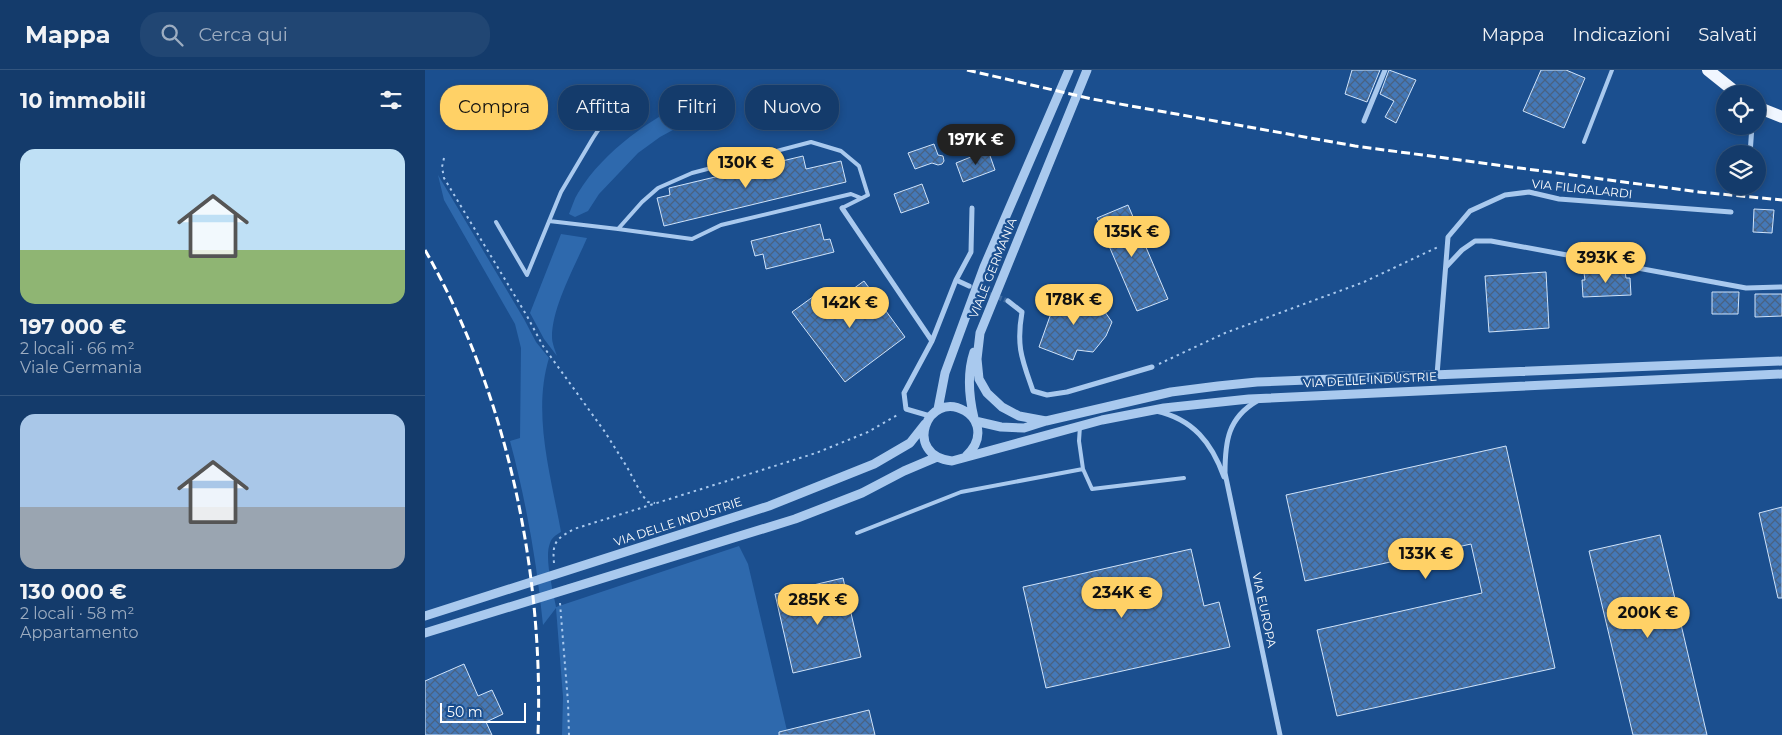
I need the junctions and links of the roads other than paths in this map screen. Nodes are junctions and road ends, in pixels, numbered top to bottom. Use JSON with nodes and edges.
{"nodes":[{"id":1,"x":1087,"y":70,"type":"edge"},
{"id":2,"x":1385,"y":70,"type":"edge"},
{"id":3,"x":1613,"y":70,"type":"edge"},
{"id":4,"x":1708,"y":70,"type":"edge"},
{"id":5,"x":1068,"y":74,"type":"edge"},
{"id":6,"x":1727,"y":85,"type":"edge"},
{"id":7,"x":1766,"y":111,"type":"edge"},
{"id":8,"x":1782,"y":117,"type":"edge"},
{"id":9,"x":1363,"y":121,"type":"dead end"},
{"id":10,"x":598,"y":130,"type":"edge"},
{"id":11,"x":1584,"y":142,"type":"dead end"},
{"id":12,"x":861,"y":198,"type":"junction"},
{"id":13,"x":842,"y":208,"type":"joint"},
{"id":14,"x":973,"y":208,"type":"dead end"},
{"id":15,"x":1731,"y":212,"type":"dead end"},
{"id":16,"x":549,"y":221,"type":"junction"},
{"id":17,"x":496,"y":222,"type":"dead end"},
{"id":18,"x":618,"y":229,"type":"junction"},
{"id":19,"x":1446,"y":268,"type":"junction"},
{"id":20,"x":956,"y":280,"type":"junction"},
{"id":21,"x":969,"y":286,"type":"tunnel mouth"},
{"id":22,"x":1782,"y":287,"type":"edge"},
{"id":23,"x":1008,"y":301,"type":"tunnel mouth"},
{"id":24,"x":980,"y":333,"type":"junction"},
{"id":25,"x":932,"y":341,"type":"junction"},
{"id":26,"x":1782,"y":361,"type":"edge"},
{"id":27,"x":1152,"y":366,"type":"road end"},
{"id":28,"x":1782,"y":374,"type":"edge"},
{"id":29,"x":1437,"y":375,"type":"junction"},
{"id":30,"x":1262,"y":398,"type":"junction"},
{"id":31,"x":939,"y":409,"type":"junction"},
{"id":32,"x":1152,"y":410,"type":"junction"},
{"id":33,"x":1069,"y":415,"type":"joint"},
{"id":34,"x":930,"y":416,"type":"junction"},
{"id":35,"x":974,"y":420,"type":"junction"},
{"id":36,"x":1046,"y":421,"type":"junction"},
{"id":37,"x":925,"y":424,"type":"junction"},
{"id":38,"x":1080,"y":426,"type":"junction"},
{"id":39,"x":966,"y":456,"type":"junction"},
{"id":40,"x":937,"y":457,"type":"junction"},
{"id":41,"x":1083,"y":469,"type":"junction"},
{"id":42,"x":1184,"y":478,"type":"dead end"},
{"id":43,"x":1228,"y":489,"type":"junction"},
{"id":44,"x":857,"y":533,"type":"dead end"},
{"id":45,"x":425,"y":616,"type":"edge"},
{"id":46,"x":425,"y":633,"type":"edge"},
{"id":47,"x":1280,"y":735,"type":"edge"}],
"edges":[{"from":1,"to":24,"type":"street","name":"VIALE GERMANIA"},
{"from":2,"to":9,"type":"street"},
{"from":3,"to":11,"type":"lane"},
{"from":4,"to":6,"type":"main road"},
{"from":5,"to":31,"type":"street","name":"VIALE GERMANIA"},
{"from":7,"to":8,"type":"main road"},
{"from":10,"to":16,"type":"lane"},
{"from":12,"to":13,"type":"lane"},
{"from":12,"to":18,"type":"lane"},
{"from":12,"to":18,"type":"lane"},
{"from":13,"to":25,"type":"street"},
{"from":14,"to":20,"type":"street"},
{"from":15,"to":19,"type":"street","name":"VIA FILIGALARDI"},
{"from":16,"to":17,"type":"lane"},
{"from":16,"to":18,"type":"lane"},
{"from":19,"to":22,"type":"street"},
{"from":19,"to":29,"type":"street","name":"VIA FILIGALARDI"},
{"from":20,"to":21,"type":"street"},
{"from":20,"to":25,"type":"street"},
{"from":23,"to":27,"type":"street"},
{"from":24,"to":35,"type":"street"},
{"from":24,"to":36,"type":"street","name":"VIALE GERMANIA"},
{"from":25,"to":34,"type":"street"},
{"from":26,"to":29,"type":"street","name":"VIA DELLE INDUSTRIE"},
{"from":28,"to":30,"type":"street","name":"VIA DELLE INDUSTRIE"},
{"from":29,"to":33,"type":"street","name":"VIA DELLE INDUSTRIE"},
{"from":30,"to":32,"type":"street","name":"VIA DELLE INDUSTRIE"},
{"from":30,"to":43,"type":"street","name":"VIA EUROPA"},
{"from":31,"to":34,"type":"street"},
{"from":31,"to":35,"type":"street"},
{"from":32,"to":38,"type":"street","name":"VIA DELLE INDUSTRIE"},
{"from":32,"to":43,"type":"street","name":"VIA EUROPA"},
{"from":33,"to":36,"type":"street","name":"VIALE GERMANIA"},
{"from":34,"to":37,"type":"street"},
{"from":35,"to":36,"type":"street"},
{"from":35,"to":39,"type":"street"},
{"from":37,"to":40,"type":"street"},
{"from":37,"to":45,"type":"street","name":"VIA DELLE INDUSTRIE"},
{"from":38,"to":39,"type":"street","name":"VIA DELLE INDUSTRIE"},
{"from":38,"to":41,"type":"lane"},
{"from":39,"to":40,"type":"street"},
{"from":40,"to":46,"type":"street"},
{"from":41,"to":42,"type":"lane"},
{"from":41,"to":44,"type":"lane"},
{"from":43,"to":47,"type":"street","name":"VIA EUROPA"}]}
